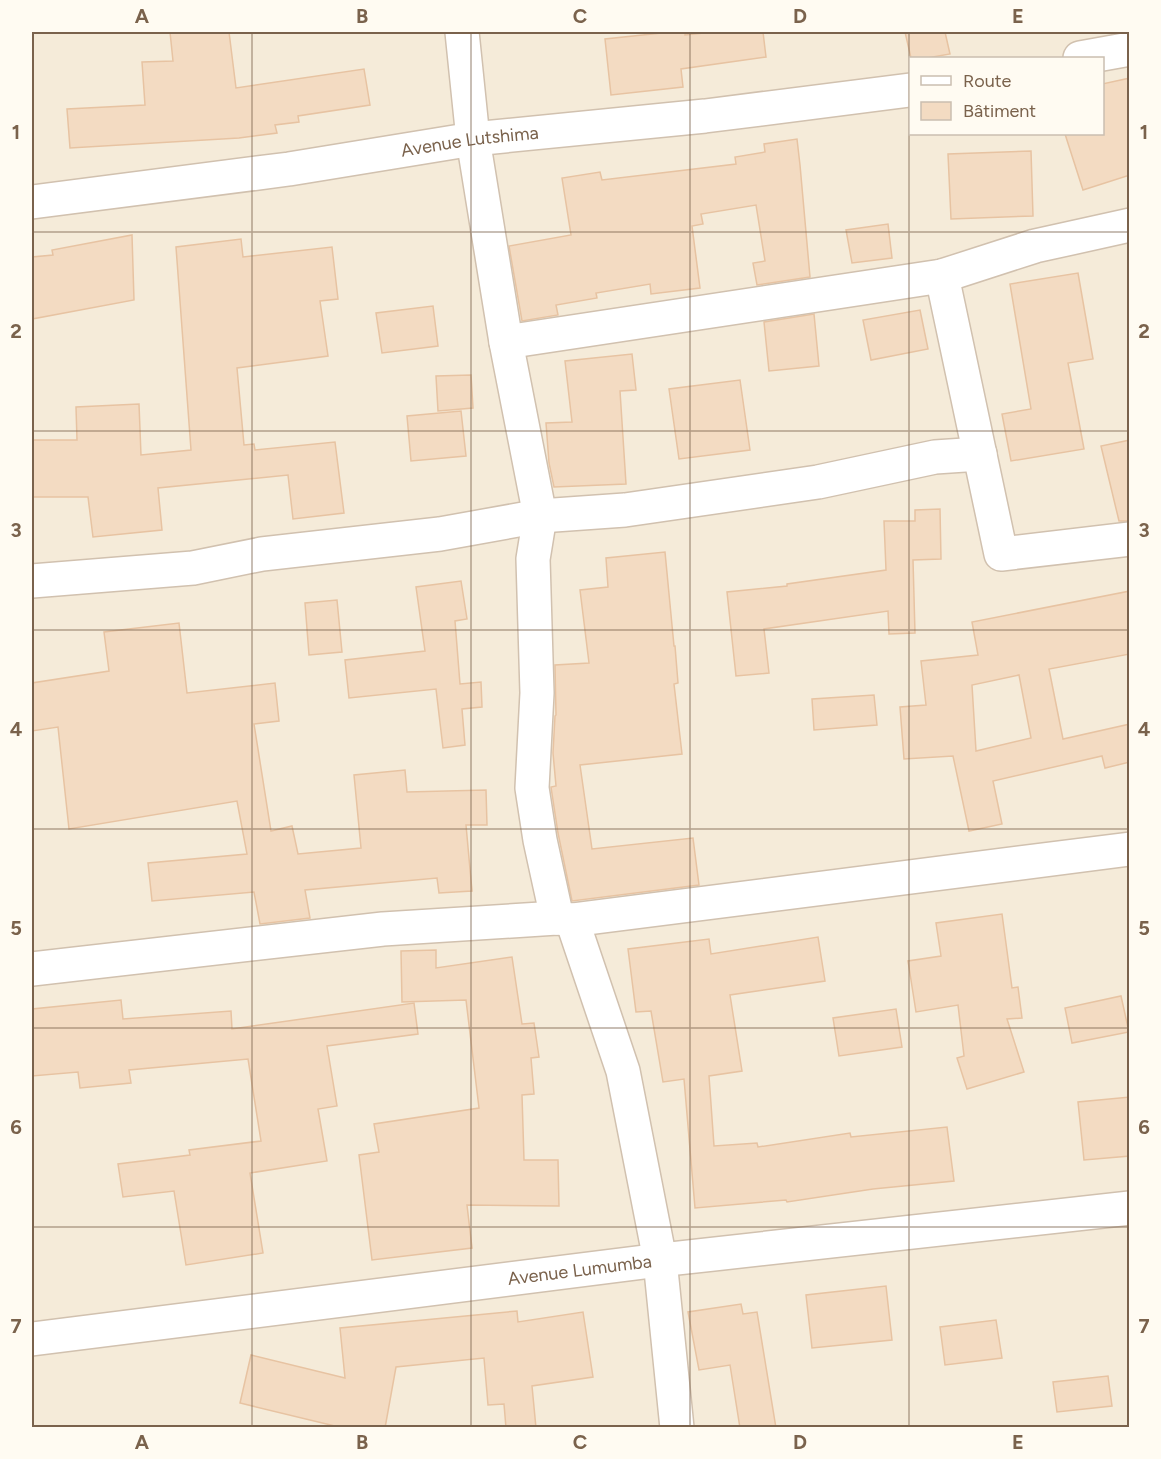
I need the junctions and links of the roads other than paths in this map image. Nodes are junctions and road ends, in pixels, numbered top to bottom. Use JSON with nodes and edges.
{"nodes":[{"id":1,"x":462,"y":32,"type":"edge"},
{"id":2,"x":1130,"y":49,"type":"edge"},
{"id":3,"x":1086,"y":57,"type":"edge"},
{"id":4,"x":909,"y":90,"type":"edge"},
{"id":5,"x":473,"y":139,"type":"junction"},
{"id":6,"x":32,"y":202,"type":"edge"},
{"id":7,"x":1130,"y":225,"type":"edge"},
{"id":8,"x":942,"y":276,"type":"junction"},
{"id":9,"x":506,"y":342,"type":"junction"},
{"id":10,"x":980,"y":454,"type":"junction"},
{"id":11,"x":540,"y":516,"type":"junction"},
{"id":12,"x":1130,"y":539,"type":"edge"},
{"id":13,"x":32,"y":581,"type":"edge"},
{"id":14,"x":1130,"y":849,"type":"edge"},
{"id":15,"x":564,"y":919,"type":"junction"},
{"id":16,"x":32,"y":969,"type":"edge"},
{"id":17,"x":1130,"y":1208,"type":"edge"},
{"id":18,"x":660,"y":1260,"type":"junction"},
{"id":19,"x":32,"y":1339,"type":"edge"},
{"id":20,"x":677,"y":1428,"type":"edge"}],
"edges":[{"from":1,"to":5,"type":"street"},
{"from":2,"to":3,"type":"street"},
{"from":4,"to":5,"type":"street","name":"Avenue Lutshima"},
{"from":5,"to":6,"type":"street","name":"Avenue Lutshima"},
{"from":5,"to":9,"type":"street"},
{"from":7,"to":8,"type":"street"},
{"from":8,"to":9,"type":"street"},
{"from":8,"to":10,"type":"street"},
{"from":9,"to":11,"type":"street"},
{"from":10,"to":11,"type":"street"},
{"from":10,"to":12,"type":"street"},
{"from":11,"to":13,"type":"street"},
{"from":11,"to":15,"type":"street"},
{"from":14,"to":15,"type":"street"},
{"from":15,"to":16,"type":"street"},
{"from":15,"to":18,"type":"street"},
{"from":17,"to":18,"type":"street","name":"Avenue Lumumba"},
{"from":18,"to":19,"type":"street","name":"Avenue Lumumba"},
{"from":18,"to":20,"type":"street"}]}
